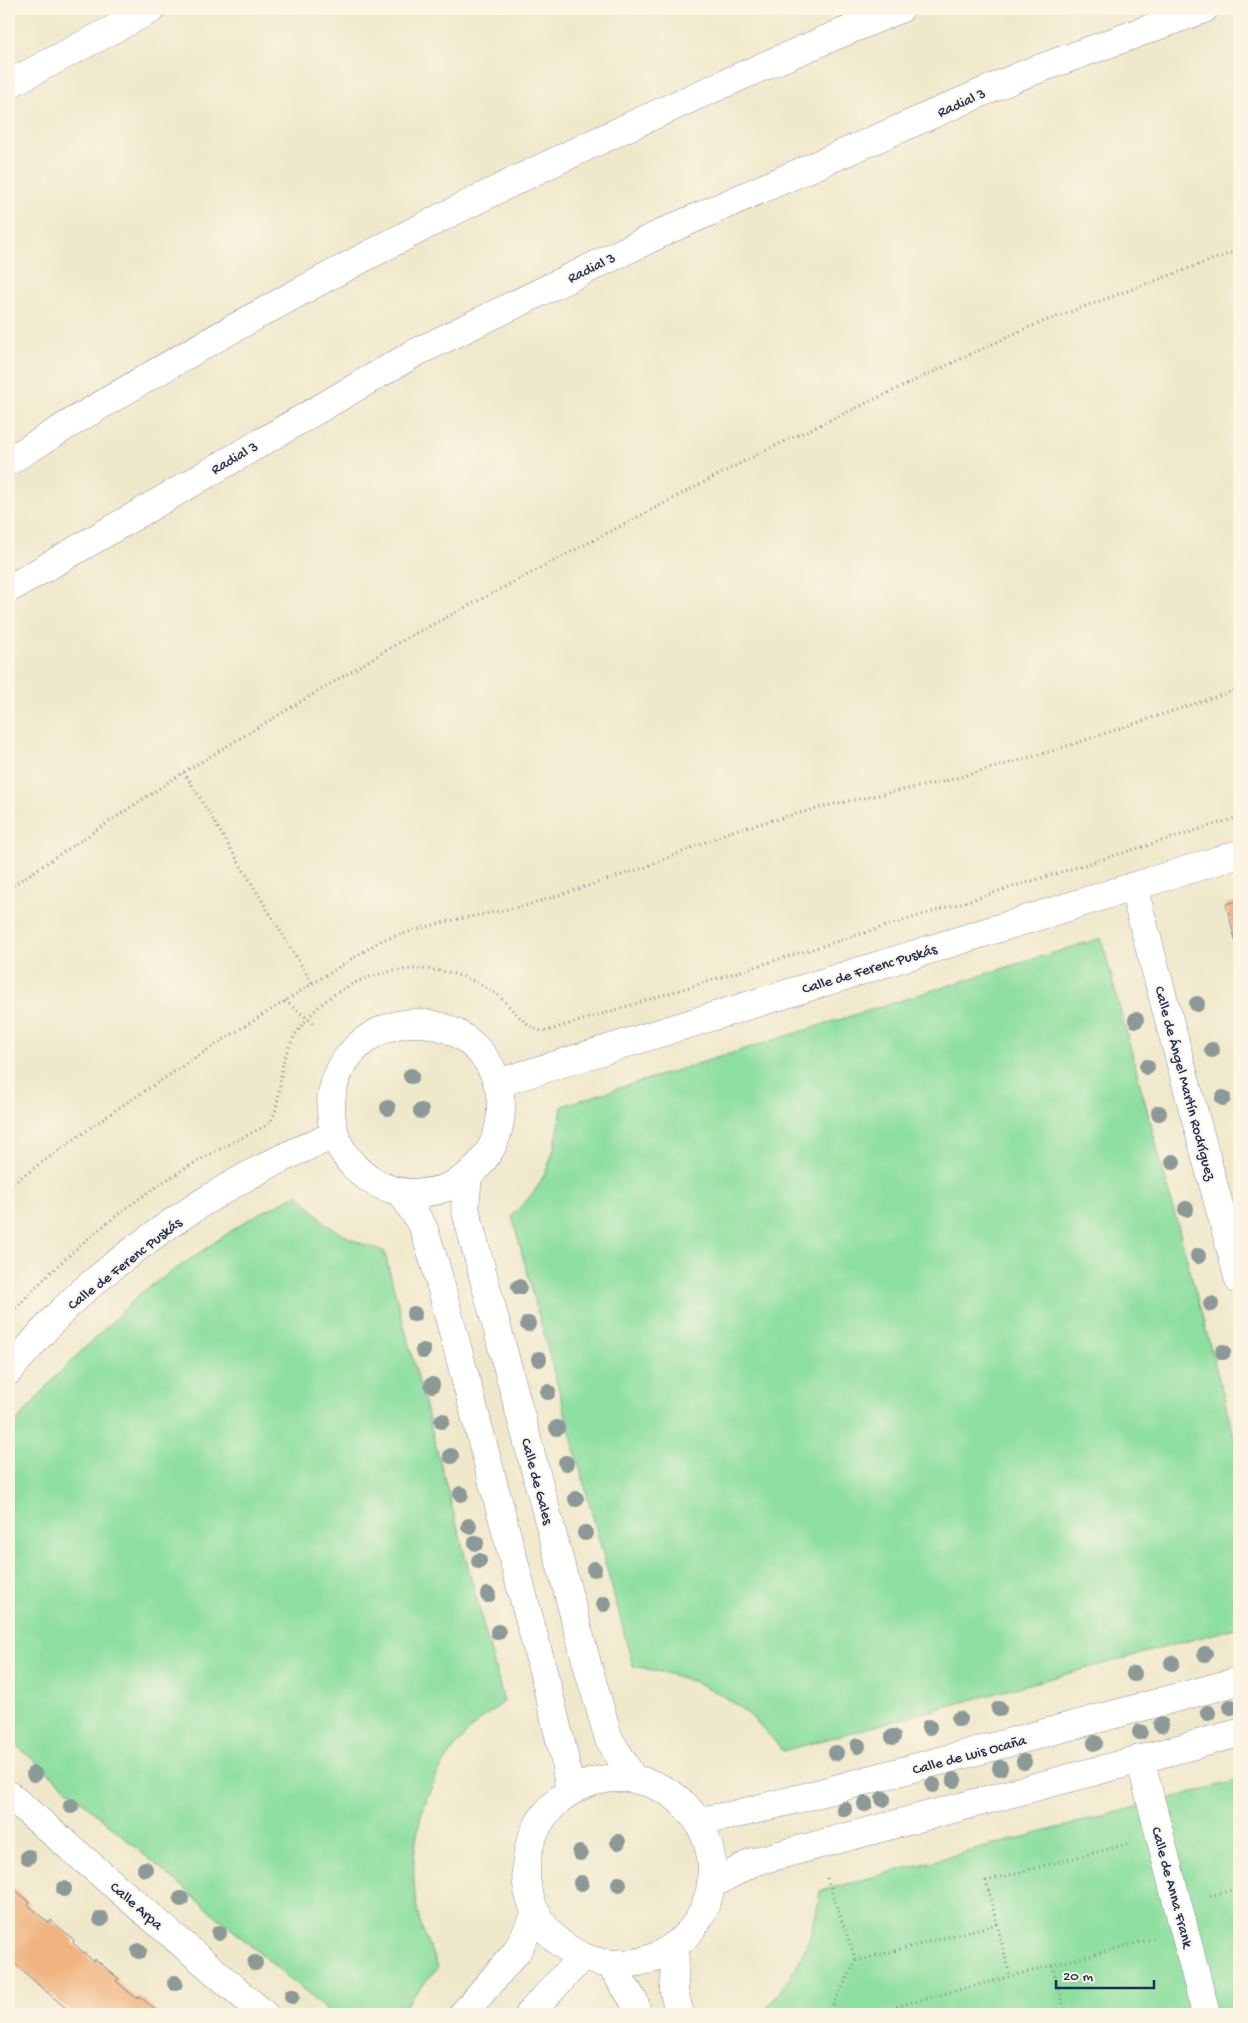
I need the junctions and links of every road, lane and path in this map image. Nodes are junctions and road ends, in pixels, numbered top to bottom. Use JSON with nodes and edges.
{"nodes":[{"id":1,"x":152,"y":9,"type":"edge"},
{"id":2,"x":900,"y":9,"type":"edge"},
{"id":3,"x":1204,"y":9,"type":"edge"},
{"id":4,"x":9,"y":84,"type":"edge"},
{"id":5,"x":1239,"y":250,"type":"edge"},
{"id":6,"x":9,"y":461,"type":"edge"},
{"id":7,"x":9,"y":589,"type":"edge"},
{"id":8,"x":1239,"y":689,"type":"edge"},
{"id":9,"x":184,"y":772,"type":"junction"},
{"id":10,"x":1239,"y":817,"type":"edge"},
{"id":11,"x":1239,"y":854,"type":"edge"},
{"id":12,"x":1133,"y":886,"type":"junction"},
{"id":13,"x":9,"y":888,"type":"edge"},
{"id":14,"x":312,"y":984,"type":"junction"},
{"id":15,"x":285,"y":1001,"type":"junction"},
{"id":16,"x":308,"y":1019,"type":"junction"},
{"id":17,"x":316,"y":1025,"type":"dead end"},
{"id":18,"x":498,"y":1083,"type":"junction"},
{"id":19,"x":335,"y":1135,"type":"junction"},
{"id":20,"x":468,"y":1176,"type":"junction"},
{"id":21,"x":9,"y":1186,"type":"edge"},
{"id":22,"x":402,"y":1193,"type":"junction"},
{"id":23,"x":1239,"y":1280,"type":"edge"},
{"id":24,"x":9,"y":1316,"type":"edge"},
{"id":25,"x":9,"y":1371,"type":"edge"},
{"id":26,"x":1239,"y":1681,"type":"edge"},
{"id":27,"x":1239,"y":1733,"type":"edge"},
{"id":28,"x":1140,"y":1759,"type":"junction"},
{"id":29,"x":634,"y":1778,"type":"junction"},
{"id":30,"x":570,"y":1792,"type":"junction"},
{"id":31,"x":9,"y":1795,"type":"edge"},
{"id":32,"x":698,"y":1821,"type":"junction"},
{"id":33,"x":1132,"y":1843,"type":"dead end"},
{"id":34,"x":827,"y":1878,"type":"dead end"},
{"id":35,"x":711,"y":1885,"type":"junction"},
{"id":36,"x":1239,"y":1888,"type":"edge"},
{"id":37,"x":1210,"y":1896,"type":"dead end"},
{"id":38,"x":536,"y":1914,"type":"junction"},
{"id":39,"x":997,"y":1924,"type":"junction"},
{"id":40,"x":1156,"y":1937,"type":"dead end"},
{"id":41,"x":675,"y":1945,"type":"junction"},
{"id":42,"x":582,"y":1957,"type":"junction"},
{"id":43,"x":856,"y":1960,"type":"junction"},
{"id":44,"x":610,"y":1964,"type":"junction"},
{"id":45,"x":1052,"y":1965,"type":"junction"},
{"id":46,"x":1010,"y":1976,"type":"junction"},
{"id":47,"x":264,"y":2014,"type":"edge"},
{"id":48,"x":464,"y":2014,"type":"edge"},
{"id":49,"x":529,"y":2014,"type":"edge"},
{"id":50,"x":637,"y":2014,"type":"edge"},
{"id":51,"x":680,"y":2014,"type":"edge"},
{"id":52,"x":828,"y":2014,"type":"edge"},
{"id":53,"x":896,"y":2014,"type":"edge"},
{"id":54,"x":1066,"y":2014,"type":"edge"},
{"id":55,"x":1206,"y":2014,"type":"edge"}],
"edges":[{"from":1,"to":4,"type":"main road"},
{"from":2,"to":6,"type":"main road"},
{"from":3,"to":7,"type":"main road","name":"Radial 3"},
{"from":5,"to":9,"type":"path"},
{"from":8,"to":14,"type":"path"},
{"from":9,"to":13,"type":"path"},
{"from":9,"to":14,"type":"path"},
{"from":10,"to":16,"type":"path"},
{"from":11,"to":12,"type":"main road","name":"Calle de Ferenc Puskás"},
{"from":12,"to":18,"type":"main road","name":"Calle de Ferenc Puskás"},
{"from":12,"to":23,"type":"main road","name":"Calle de Ángel Martín Rodríguez"},
{"from":14,"to":15,"type":"path"},
{"from":15,"to":16,"type":"path"},
{"from":15,"to":21,"type":"path"},
{"from":16,"to":17,"type":"path"},
{"from":16,"to":24,"type":"path"},
{"from":18,"to":19,"type":"main road"},
{"from":18,"to":20,"type":"main road"},
{"from":19,"to":22,"type":"main road"},
{"from":19,"to":25,"type":"main road","name":"Calle de Ferenc Puskás"},
{"from":20,"to":22,"type":"main road"},
{"from":20,"to":29,"type":"main road","name":"Calle de Gales"},
{"from":22,"to":30,"type":"main road"},
{"from":26,"to":32,"type":"main road","name":"Calle de Luis Ocaña"},
{"from":27,"to":28,"type":"main road"},
{"from":28,"to":35,"type":"main road"},
{"from":28,"to":55,"type":"main road","name":"Calle de Anna Frank"},
{"from":29,"to":30,"type":"main road"},
{"from":29,"to":32,"type":"main road"},
{"from":30,"to":38,"type":"main road"},
{"from":31,"to":47,"type":"main road","name":"Calle Arpa"},
{"from":32,"to":35,"type":"main road"},
{"from":33,"to":39,"type":"path"},
{"from":34,"to":43,"type":"path"},
{"from":35,"to":41,"type":"main road"},
{"from":36,"to":37,"type":"path"},
{"from":38,"to":42,"type":"main road"},
{"from":38,"to":48,"type":"main road"},
{"from":39,"to":43,"type":"path"},
{"from":39,"to":46,"type":"path"},
{"from":40,"to":45,"type":"path"},
{"from":41,"to":44,"type":"main road"},
{"from":41,"to":51,"type":"main road"},
{"from":42,"to":44,"type":"main road"},
{"from":42,"to":49,"type":"main road"},
{"from":43,"to":52,"type":"path"},
{"from":44,"to":50,"type":"main road"},
{"from":45,"to":46,"type":"path"},
{"from":45,"to":54,"type":"path"},
{"from":46,"to":53,"type":"path"}]}
